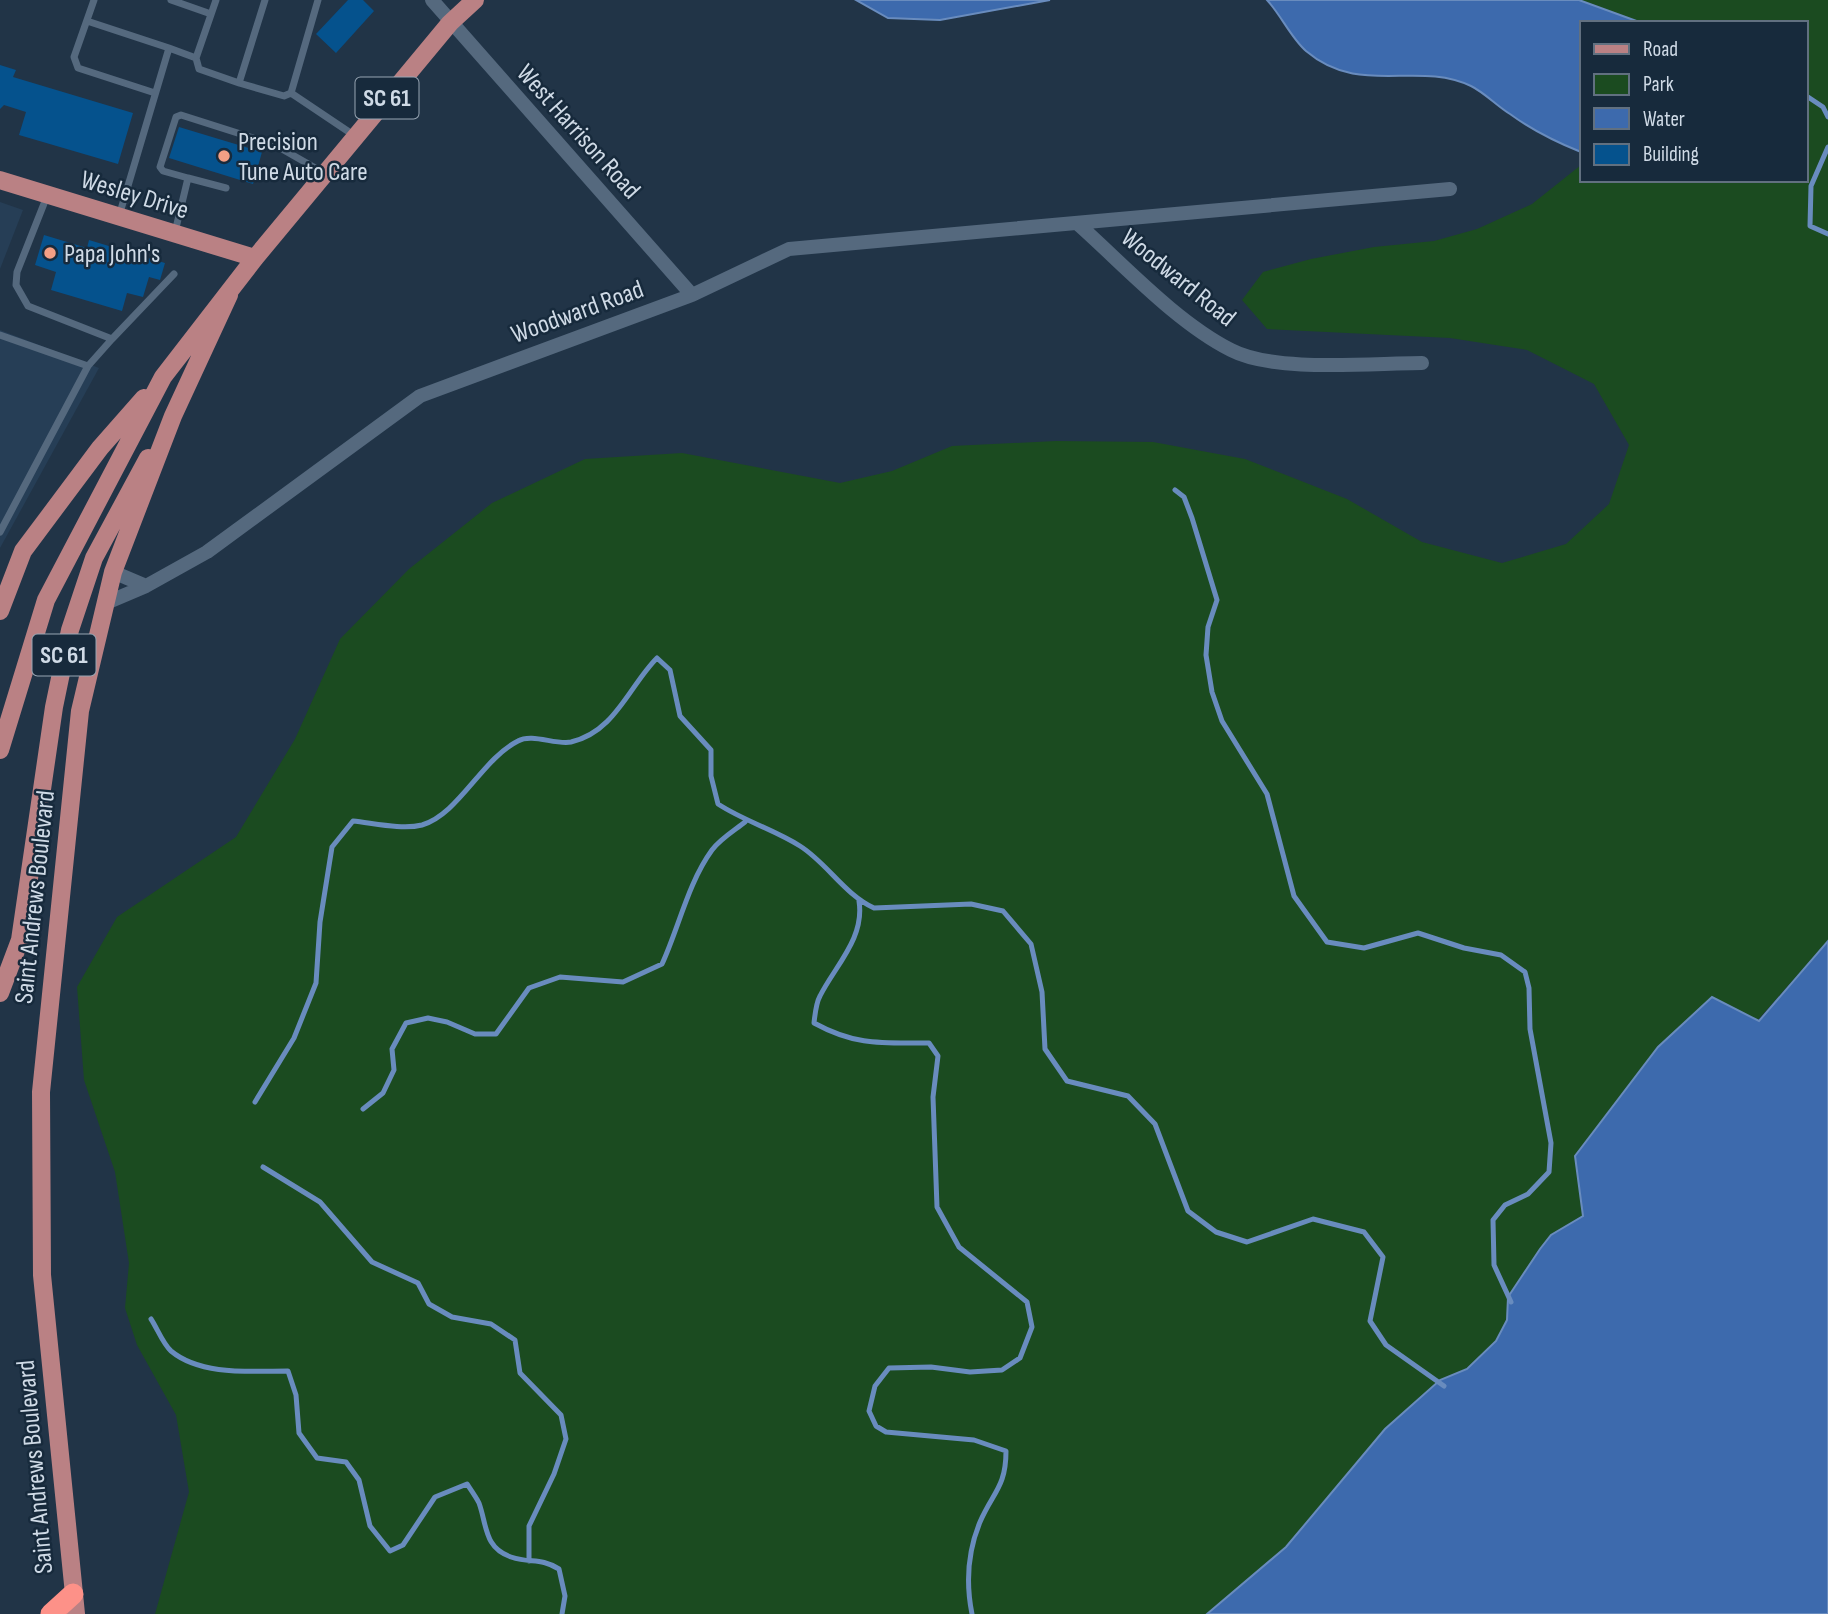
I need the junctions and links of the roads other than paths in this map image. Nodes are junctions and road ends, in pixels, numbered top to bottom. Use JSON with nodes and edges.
{"nodes":[{"id":1,"x":94,"y":0,"type":"edge"},
{"id":2,"x":171,"y":0,"type":"edge"},
{"id":3,"x":216,"y":0,"type":"edge"},
{"id":4,"x":265,"y":0,"type":"edge"},
{"id":5,"x":318,"y":0,"type":"edge"},
{"id":6,"x":432,"y":0,"type":"edge"},
{"id":7,"x":475,"y":0,"type":"edge"},
{"id":8,"x":211,"y":13,"type":"junction"},
{"id":9,"x":87,"y":21,"type":"junction"},
{"id":10,"x":450,"y":23,"type":"junction"},
{"id":11,"x":169,"y":48,"type":"junction"},
{"id":12,"x":196,"y":58,"type":"junction"},
{"id":13,"x":239,"y":83,"type":"junction"},
{"id":14,"x":155,"y":93,"type":"junction"},
{"id":15,"x":291,"y":93,"type":"junction"},
{"id":16,"x":356,"y":136,"type":"junction"},
{"id":17,"x":325,"y":174,"type":"junction"},
{"id":18,"x":188,"y":178,"type":"junction"},
{"id":19,"x":0,"y":180,"type":"edge"},
{"id":20,"x":226,"y":188,"type":"dead end"},
{"id":21,"x":1450,"y":189,"type":"dead end"},
{"id":22,"x":47,"y":195,"type":"junction"},
{"id":23,"x":119,"y":217,"type":"junction"},
{"id":24,"x":1078,"y":224,"type":"junction"},
{"id":25,"x":175,"y":234,"type":"junction"},
{"id":26,"x":255,"y":258,"type":"junction"},
{"id":27,"x":174,"y":274,"type":"dead end"},
{"id":28,"x":229,"y":295,"type":"junction"},
{"id":29,"x":692,"y":295,"type":"junction"},
{"id":30,"x":0,"y":335,"type":"edge"},
{"id":31,"x":112,"y":339,"type":"junction"},
{"id":32,"x":1422,"y":363,"type":"dead end"},
{"id":33,"x":88,"y":366,"type":"junction"},
{"id":34,"x":163,"y":377,"type":"junction"},
{"id":35,"x":173,"y":416,"type":"junction"},
{"id":36,"x":0,"y":532,"type":"edge"},
{"id":37,"x":113,"y":572,"type":"junction"},
{"id":38,"x":146,"y":586,"type":"junction"},
{"id":39,"x":106,"y":603,"type":"junction"},
{"id":40,"x":0,"y":611,"type":"edge"},
{"id":41,"x":0,"y":750,"type":"edge"},
{"id":42,"x":0,"y":993,"type":"edge"},
{"id":43,"x":74,"y":1604,"type":"edge"},
{"id":44,"x":51,"y":1614,"type":"edge"}],
"edges":[{"from":1,"to":9,"type":"lane"},
{"from":2,"to":8,"type":"lane"},
{"from":3,"to":8,"type":"lane"},
{"from":4,"to":13,"type":"lane"},
{"from":5,"to":15,"type":"lane"},
{"from":6,"to":10,"type":"street","name":"West Harrison Road"},
{"from":7,"to":10,"type":"main road","name":"Saint Andrews Boulevard","number":"SC 61"},
{"from":8,"to":12,"type":"lane"},
{"from":9,"to":11,"type":"lane"},
{"from":9,"to":14,"type":"lane"},
{"from":10,"to":16,"type":"main road","name":"Saint Andrews Boulevard","number":"SC 61"},
{"from":10,"to":29,"type":"street","name":"West Harrison Road"},
{"from":11,"to":12,"type":"lane"},
{"from":11,"to":14,"type":"lane"},
{"from":12,"to":13,"type":"lane"},
{"from":13,"to":15,"type":"lane"},
{"from":14,"to":23,"type":"lane"},
{"from":15,"to":16,"type":"lane"},
{"from":16,"to":17,"type":"main road","name":"Saint Andrews Boulevard","number":"SC 61"},
{"from":17,"to":18,"type":"lane"},
{"from":17,"to":26,"type":"main road","name":"Saint Andrews Boulevard","number":"SC 61"},
{"from":18,"to":20,"type":"lane"},
{"from":18,"to":25,"type":"lane"},
{"from":19,"to":22,"type":"main road","name":"Wesley Drive"},
{"from":21,"to":24,"type":"street","name":"Woodward Road"},
{"from":22,"to":23,"type":"main road","name":"Wesley Drive"},
{"from":22,"to":31,"type":"lane"},
{"from":23,"to":25,"type":"main road","name":"Wesley Drive"},
{"from":24,"to":29,"type":"street","name":"Woodward Road"},
{"from":24,"to":32,"type":"street","name":"Woodward Road"},
{"from":25,"to":26,"type":"main road","name":"Wesley Drive"},
{"from":26,"to":28,"type":"main road","name":"Saint Andrews Boulevard","number":"SC 61"},
{"from":27,"to":31,"type":"lane"},
{"from":28,"to":34,"type":"main road","name":"Saint Andrews Boulevard","number":"SC 61"},
{"from":28,"to":35,"type":"main road","name":"Saint Andrews Boulevard","number":"SC 61"},
{"from":29,"to":38,"type":"street","name":"Woodward Road"},
{"from":30,"to":33,"type":"lane"},
{"from":31,"to":33,"type":"lane"},
{"from":33,"to":36,"type":"lane"},
{"from":34,"to":40,"type":"main road","number":"SC 61"},
{"from":34,"to":41,"type":"main road","name":"Saint Andrews Boulevard"},
{"from":35,"to":37,"type":"main road","name":"Saint Andrews Boulevard"},
{"from":35,"to":42,"type":"main road","number":"SC 61"},
{"from":37,"to":38,"type":"street"},
{"from":37,"to":39,"type":"main road","name":"Saint Andrews Boulevard"},
{"from":38,"to":39,"type":"street","name":"Woodward Road"},
{"from":39,"to":43,"type":"main road","name":"Saint Andrews Boulevard"},
{"from":43,"to":44,"type":"highway"}]}
